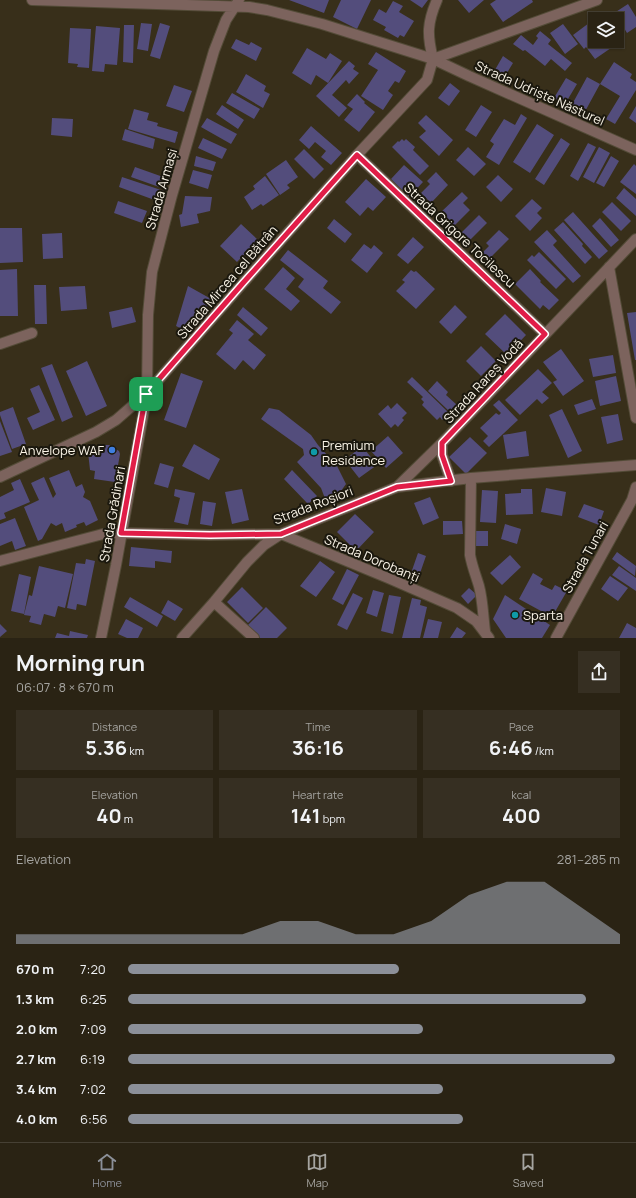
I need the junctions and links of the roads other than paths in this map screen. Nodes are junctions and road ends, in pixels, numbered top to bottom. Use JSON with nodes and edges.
{"nodes":[{"id":1,"x":32,"y":0,"type":"edge"},
{"id":2,"x":437,"y":0,"type":"edge"},
{"id":3,"x":597,"y":0,"type":"edge"},
{"id":4,"x":236,"y":3,"type":"edge"},
{"id":5,"x":433,"y":59,"type":"junction"},
{"id":6,"x":636,"y":150,"type":"edge"},
{"id":7,"x":357,"y":155,"type":"junction"},
{"id":8,"x":636,"y":239,"type":"edge"},
{"id":9,"x":610,"y":267,"type":"junction"},
{"id":10,"x":32,"y":333,"type":"dead end"},
{"id":11,"x":545,"y":334,"type":"junction"},
{"id":12,"x":0,"y":344,"type":"edge"},
{"id":13,"x":146,"y":394,"type":"junction"},
{"id":14,"x":636,"y":418,"type":"edge"},
{"id":15,"x":442,"y":443,"type":"junction"},
{"id":16,"x":636,"y":465,"type":"edge"},
{"id":17,"x":0,"y":477,"type":"edge"},
{"id":18,"x":471,"y":478,"type":"junction"},
{"id":19,"x":451,"y":481,"type":"junction"},
{"id":20,"x":397,"y":487,"type":"junction"},
{"id":21,"x":636,"y":488,"type":"edge"},
{"id":22,"x":121,"y":533,"type":"junction"},
{"id":23,"x":281,"y":534,"type":"junction"},
{"id":24,"x":0,"y":561,"type":"edge"},
{"id":25,"x":214,"y":602,"type":"junction"},
{"id":26,"x":487,"y":634,"type":"edge"},
{"id":27,"x":101,"y":638,"type":"edge"},
{"id":28,"x":182,"y":638,"type":"edge"},
{"id":29,"x":254,"y":638,"type":"edge"},
{"id":30,"x":556,"y":638,"type":"edge"}],
"edges":[{"from":1,"to":4,"type":"street","name":"Strada Udriște Năsturel"},
{"from":2,"to":5,"type":"street"},
{"from":3,"to":5,"type":"street"},
{"from":4,"to":5,"type":"street","name":"Strada Udriște Năsturel"},
{"from":4,"to":13,"type":"street","name":"Strada Armași"},
{"from":5,"to":6,"type":"street","name":"Strada Udriște Năsturel"},
{"from":5,"to":7,"type":"street","name":"Strada Mircea cel Bătrân"},
{"from":7,"to":11,"type":"street","name":"Strada Grigore Tocilescu"},
{"from":7,"to":13,"type":"street","name":"Strada Mircea cel Bătrân"},
{"from":8,"to":9,"type":"street","name":"Strada Rareș Vodă"},
{"from":9,"to":11,"type":"street","name":"Strada Rareș Vodă"},
{"from":9,"to":14,"type":"street"},
{"from":10,"to":12,"type":"street"},
{"from":11,"to":15,"type":"street","name":"Strada Rareș Vodă"},
{"from":13,"to":17,"type":"street","name":"Strada Mircea cel Bătrân"},
{"from":13,"to":22,"type":"street","name":"Strada Grădinari"},
{"from":15,"to":19,"type":"street"},
{"from":15,"to":20,"type":"street","name":"Strada Rareș Vodă"},
{"from":16,"to":18,"type":"street","name":"Strada Roșiori"},
{"from":18,"to":19,"type":"street","name":"Strada Roșiori"},
{"from":18,"to":26,"type":"street"},
{"from":19,"to":20,"type":"street","name":"Strada Roșiori"},
{"from":20,"to":23,"type":"street","name":"Strada Roșiori"},
{"from":21,"to":30,"type":"street","name":"Strada Tunari"},
{"from":22,"to":23,"type":"street","name":"Strada Roșiori"},
{"from":22,"to":24,"type":"street","name":"Strada Roșiori"},
{"from":22,"to":27,"type":"street","name":"Strada Grădinari"},
{"from":23,"to":25,"type":"street"},
{"from":23,"to":26,"type":"street","name":"Strada Dorobanți"},
{"from":25,"to":28,"type":"street"},
{"from":25,"to":29,"type":"street"}]}
